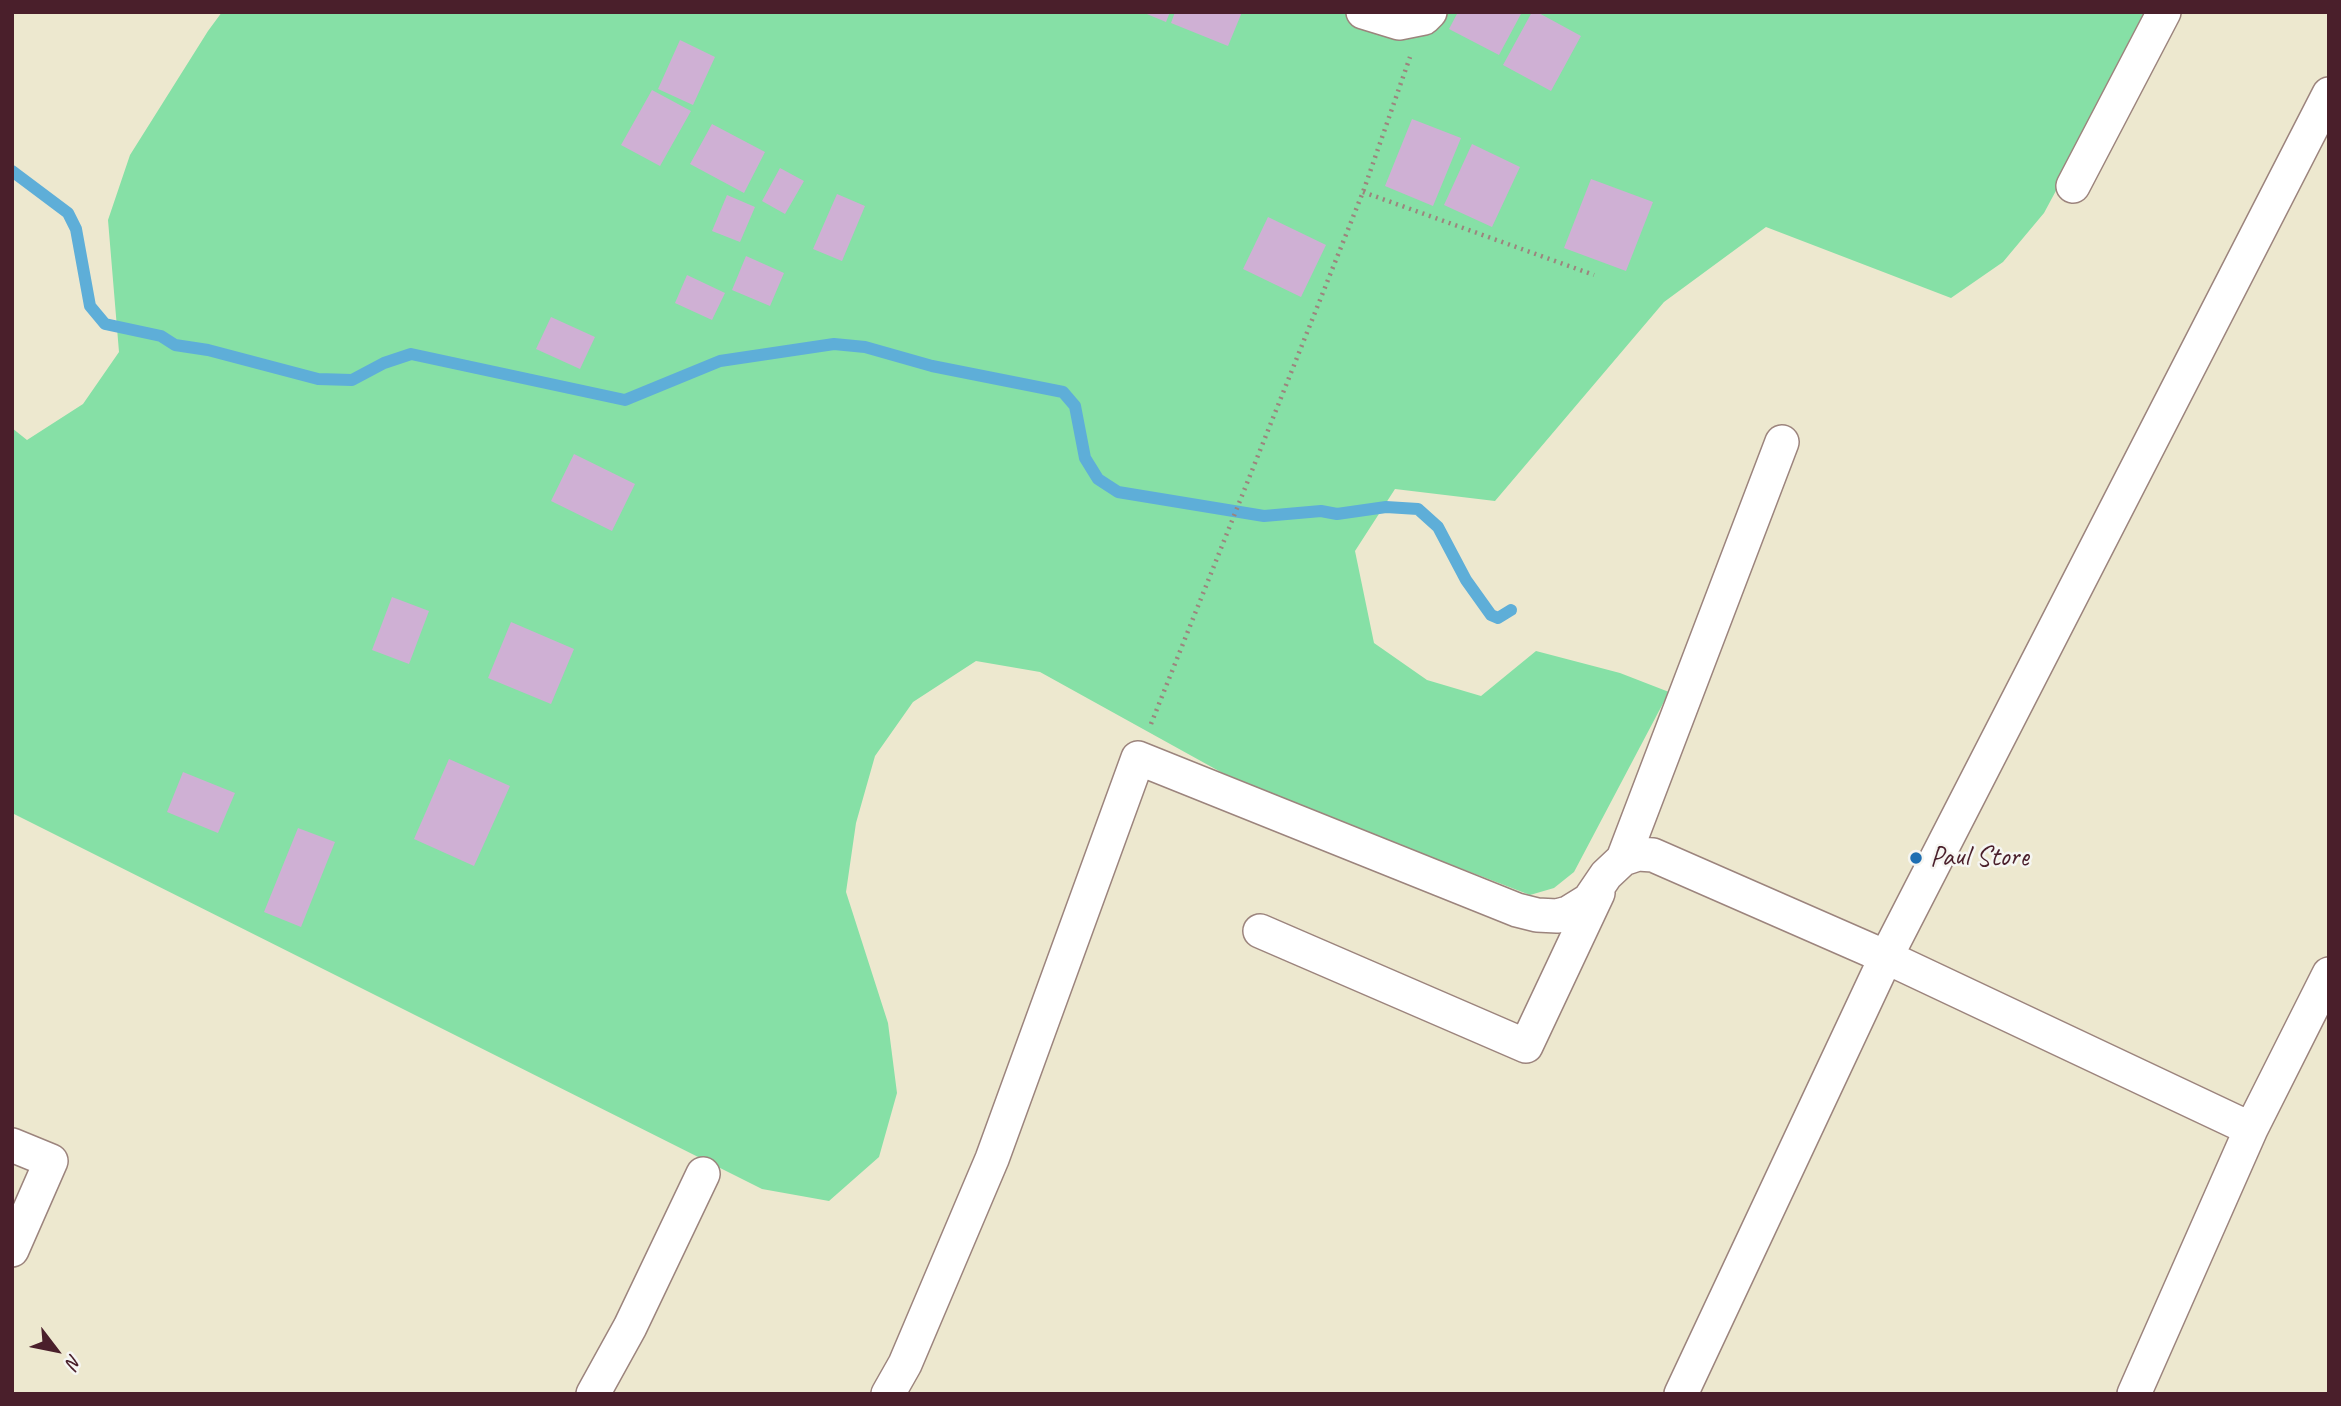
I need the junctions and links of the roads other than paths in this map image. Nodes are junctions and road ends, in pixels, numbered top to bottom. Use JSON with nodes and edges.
{"nodes":[{"id":1,"x":1363,"y":12,"type":"edge"},
{"id":2,"x":2164,"y":12,"type":"edge"},
{"id":3,"x":1427,"y":15,"type":"edge"},
{"id":4,"x":2329,"y":94,"type":"edge"},
{"id":5,"x":2073,"y":186,"type":"dead end"},
{"id":6,"x":1782,"y":442,"type":"dead end"},
{"id":7,"x":1614,"y":867,"type":"junction"},
{"id":8,"x":1260,"y":931,"type":"dead end"},
{"id":9,"x":1885,"y":957,"type":"junction"},
{"id":10,"x":2329,"y":974,"type":"edge"},
{"id":11,"x":2251,"y":1129,"type":"junction"},
{"id":12,"x":12,"y":1145,"type":"edge"},
{"id":13,"x":702,"y":1174,"type":"dead end"},
{"id":14,"x":12,"y":1250,"type":"edge"},
{"id":15,"x":593,"y":1394,"type":"edge"},
{"id":16,"x":888,"y":1394,"type":"edge"},
{"id":17,"x":1681,"y":1394,"type":"edge"},
{"id":18,"x":2134,"y":1394,"type":"edge"}],
"edges":[{"from":1,"to":3,"type":"street"},
{"from":2,"to":5,"type":"street"},
{"from":4,"to":9,"type":"street"},
{"from":6,"to":7,"type":"street"},
{"from":7,"to":8,"type":"street"},
{"from":7,"to":9,"type":"street"},
{"from":7,"to":16,"type":"street"},
{"from":9,"to":11,"type":"street"},
{"from":9,"to":17,"type":"street"},
{"from":10,"to":11,"type":"street"},
{"from":11,"to":18,"type":"street"},
{"from":12,"to":14,"type":"street"},
{"from":13,"to":15,"type":"street"}]}
